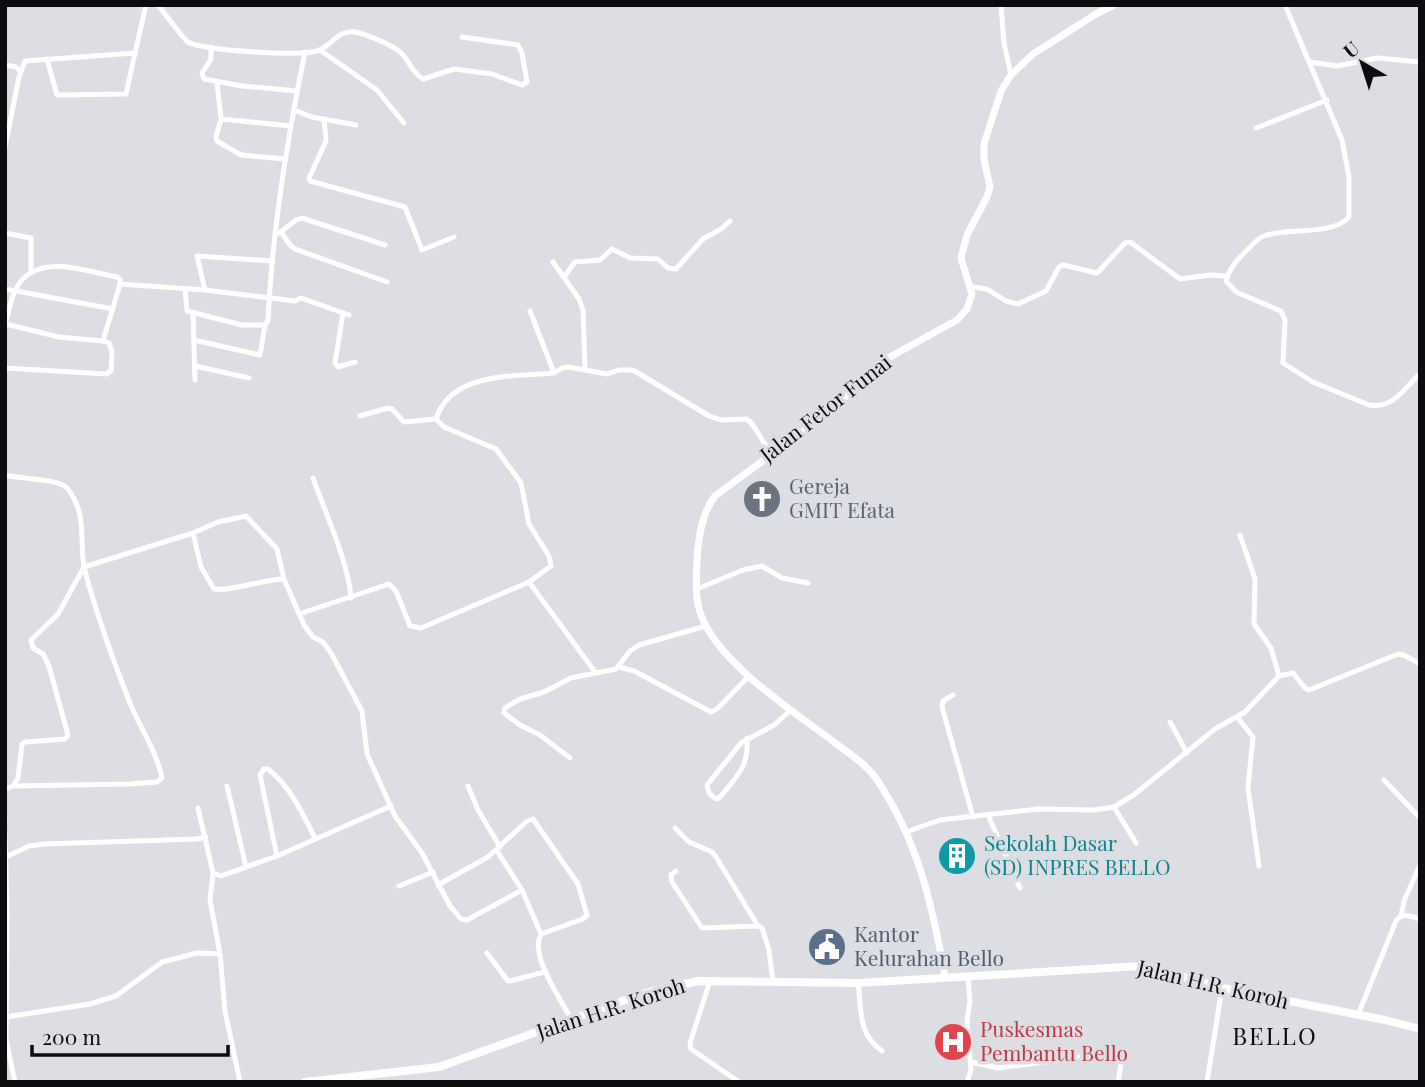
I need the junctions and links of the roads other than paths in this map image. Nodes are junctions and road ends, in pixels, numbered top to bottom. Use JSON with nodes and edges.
{"nodes":[{"id":1,"x":146,"y":5,"type":"edge"},
{"id":2,"x":158,"y":5,"type":"edge"},
{"id":3,"x":1001,"y":5,"type":"edge"},
{"id":4,"x":1114,"y":5,"type":"edge"},
{"id":5,"x":1285,"y":5,"type":"edge"},
{"id":6,"x":462,"y":37,"type":"dead end"},
{"id":7,"x":211,"y":47,"type":"junction"},
{"id":8,"x":320,"y":50,"type":"junction"},
{"id":9,"x":305,"y":52,"type":"junction"},
{"id":10,"x":135,"y":53,"type":"junction"},
{"id":11,"x":47,"y":59,"type":"junction"},
{"id":12,"x":1309,"y":62,"type":"junction"},
{"id":13,"x":1420,"y":62,"type":"edge"},
{"id":14,"x":5,"y":65,"type":"edge"},
{"id":15,"x":20,"y":71,"type":"junction"},
{"id":16,"x":1011,"y":75,"type":"junction"},
{"id":17,"x":216,"y":82,"type":"junction"},
{"id":18,"x":297,"y":91,"type":"junction"},
{"id":19,"x":1326,"y":100,"type":"junction"},
{"id":20,"x":294,"y":110,"type":"junction"},
{"id":21,"x":221,"y":119,"type":"junction"},
{"id":22,"x":324,"y":119,"type":"junction"},
{"id":23,"x":404,"y":123,"type":"dead end"},
{"id":24,"x":356,"y":125,"type":"dead end"},
{"id":25,"x":291,"y":126,"type":"junction"},
{"id":26,"x":1256,"y":128,"type":"dead end"},
{"id":27,"x":5,"y":147,"type":"edge"},
{"id":28,"x":286,"y":159,"type":"junction"},
{"id":29,"x":730,"y":220,"type":"dead end"},
{"id":30,"x":5,"y":233,"type":"edge"},
{"id":31,"x":279,"y":233,"type":"junction"},
{"id":32,"x":454,"y":237,"type":"dead end"},
{"id":33,"x":385,"y":245,"type":"dead end"},
{"id":34,"x":273,"y":261,"type":"junction"},
{"id":35,"x":553,"y":262,"type":"dead end"},
{"id":36,"x":31,"y":273,"type":"junction"},
{"id":37,"x":1227,"y":276,"type":"junction"},
{"id":38,"x":564,"y":277,"type":"junction"},
{"id":39,"x":387,"y":282,"type":"dead end"},
{"id":40,"x":120,"y":284,"type":"junction"},
{"id":41,"x":972,"y":287,"type":"junction"},
{"id":42,"x":5,"y":289,"type":"edge"},
{"id":43,"x":185,"y":289,"type":"junction"},
{"id":44,"x":205,"y":290,"type":"junction"},
{"id":45,"x":14,"y":291,"type":"junction"},
{"id":46,"x":269,"y":297,"type":"junction"},
{"id":47,"x":113,"y":309,"type":"junction"},
{"id":48,"x":530,"y":311,"type":"dead end"},
{"id":49,"x":192,"y":312,"type":"junction"},
{"id":50,"x":5,"y":324,"type":"edge"},
{"id":51,"x":265,"y":325,"type":"junction"},
{"id":52,"x":103,"y":341,"type":"junction"},
{"id":53,"x":194,"y":341,"type":"junction"},
{"id":54,"x":355,"y":362,"type":"dead end"},
{"id":55,"x":195,"y":366,"type":"junction"},
{"id":56,"x":5,"y":368,"type":"edge"},
{"id":57,"x":585,"y":369,"type":"junction"},
{"id":58,"x":554,"y":373,"type":"junction"},
{"id":59,"x":1420,"y":374,"type":"edge"},
{"id":60,"x":248,"y":378,"type":"dead end"},
{"id":61,"x":195,"y":380,"type":"dead end"},
{"id":62,"x":360,"y":416,"type":"dead end"},
{"id":63,"x":436,"y":419,"type":"junction"},
{"id":64,"x":772,"y":453,"type":"junction"},
{"id":65,"x":5,"y":475,"type":"edge"},
{"id":66,"x":313,"y":478,"type":"dead end"},
{"id":67,"x":193,"y":533,"type":"junction"},
{"id":68,"x":1240,"y":535,"type":"dead end"},
{"id":69,"x":84,"y":567,"type":"junction"},
{"id":70,"x":284,"y":579,"type":"junction"},
{"id":71,"x":529,"y":582,"type":"junction"},
{"id":72,"x":808,"y":583,"type":"dead end"},
{"id":73,"x":697,"y":589,"type":"junction"},
{"id":74,"x":351,"y":598,"type":"junction"},
{"id":75,"x":299,"y":614,"type":"junction"},
{"id":76,"x":706,"y":626,"type":"junction"},
{"id":77,"x":1420,"y":664,"type":"edge"},
{"id":78,"x":619,"y":667,"type":"junction"},
{"id":79,"x":594,"y":672,"type":"junction"},
{"id":80,"x":749,"y":676,"type":"junction"},
{"id":81,"x":1279,"y":676,"type":"junction"},
{"id":82,"x":953,"y":695,"type":"dead end"},
{"id":83,"x":791,"y":710,"type":"junction"},
{"id":84,"x":1237,"y":717,"type":"junction"},
{"id":85,"x":1170,"y":722,"type":"dead end"},
{"id":86,"x":747,"y":738,"type":"junction"},
{"id":87,"x":1187,"y":753,"type":"junction"},
{"id":88,"x":569,"y":758,"type":"dead end"},
{"id":89,"x":1384,"y":780,"type":"dead end"},
{"id":90,"x":13,"y":786,"type":"junction"},
{"id":91,"x":227,"y":786,"type":"dead end"},
{"id":92,"x":468,"y":786,"type":"dead end"},
{"id":93,"x":5,"y":789,"type":"edge"},
{"id":94,"x":391,"y":806,"type":"junction"},
{"id":95,"x":1114,"y":807,"type":"junction"},
{"id":96,"x":198,"y":808,"type":"dead end"},
{"id":97,"x":988,"y":816,"type":"junction"},
{"id":98,"x":973,"y":817,"type":"junction"},
{"id":99,"x":1420,"y":818,"type":"edge"},
{"id":100,"x":675,"y":828,"type":"dead end"},
{"id":101,"x":906,"y":832,"type":"junction"},
{"id":102,"x":5,"y":834,"type":"edge"},
{"id":103,"x":206,"y":837,"type":"junction"},
{"id":104,"x":315,"y":838,"type":"junction"},
{"id":105,"x":1136,"y":842,"type":"dead end"},
{"id":106,"x":6,"y":849,"type":"edge"},
{"id":107,"x":498,"y":849,"type":"junction"},
{"id":108,"x":277,"y":856,"type":"junction"},
{"id":109,"x":6,"y":858,"type":"edge"},
{"id":110,"x":1420,"y":865,"type":"edge"},
{"id":111,"x":1259,"y":866,"type":"dead end"},
{"id":112,"x":246,"y":867,"type":"junction"},
{"id":113,"x":676,"y":871,"type":"dead end"},
{"id":114,"x":433,"y":872,"type":"junction"},
{"id":115,"x":213,"y":873,"type":"junction"},
{"id":116,"x":438,"y":885,"type":"junction"},
{"id":117,"x":399,"y":886,"type":"dead end"},
{"id":118,"x":1020,"y":888,"type":"dead end"},
{"id":119,"x":522,"y":890,"type":"junction"},
{"id":120,"x":1401,"y":916,"type":"junction"},
{"id":121,"x":1420,"y":919,"type":"edge"},
{"id":122,"x":758,"y":926,"type":"junction"},
{"id":123,"x":6,"y":934,"type":"edge"},
{"id":124,"x":541,"y":934,"type":"junction"},
{"id":125,"x":487,"y":953,"type":"dead end"},
{"id":126,"x":220,"y":954,"type":"junction"},
{"id":127,"x":546,"y":972,"type":"junction"},
{"id":128,"x":945,"y":976,"type":"junction"},
{"id":129,"x":968,"y":978,"type":"junction"},
{"id":130,"x":710,"y":981,"type":"junction"},
{"id":131,"x":773,"y":982,"type":"junction"},
{"id":132,"x":858,"y":983,"type":"junction"},
{"id":133,"x":1222,"y":988,"type":"junction"},
{"id":134,"x":1358,"y":1015,"type":"junction"},
{"id":135,"x":6,"y":1017,"type":"edge"},
{"id":136,"x":571,"y":1019,"type":"junction"},
{"id":137,"x":1420,"y":1029,"type":"edge"},
{"id":138,"x":882,"y":1051,"type":"dead end"},
{"id":139,"x":971,"y":1062,"type":"junction"},
{"id":140,"x":15,"y":1082,"type":"edge"},
{"id":141,"x":240,"y":1082,"type":"edge"},
{"id":142,"x":305,"y":1082,"type":"edge"},
{"id":143,"x":738,"y":1082,"type":"edge"},
{"id":144,"x":967,"y":1082,"type":"edge"},
{"id":145,"x":1118,"y":1082,"type":"edge"},
{"id":146,"x":1208,"y":1082,"type":"edge"}],
"edges":[{"from":1,"to":10,"type":"street"},
{"from":2,"to":7,"type":"street"},
{"from":3,"to":16,"type":"street"},
{"from":4,"to":16,"type":"street"},
{"from":5,"to":12,"type":"street"},
{"from":6,"to":8,"type":"street"},
{"from":7,"to":9,"type":"street"},
{"from":7,"to":17,"type":"street"},
{"from":8,"to":9,"type":"street"},
{"from":8,"to":23,"type":"street"},
{"from":9,"to":18,"type":"street"},
{"from":10,"to":11,"type":"street"},
{"from":10,"to":11,"type":"street"},
{"from":11,"to":15,"type":"street"},
{"from":12,"to":13,"type":"street"},
{"from":12,"to":19,"type":"street"},
{"from":14,"to":15,"type":"street"},
{"from":15,"to":27,"type":"street"},
{"from":16,"to":41,"type":"street"},
{"from":17,"to":18,"type":"street"},
{"from":17,"to":21,"type":"street"},
{"from":18,"to":20,"type":"street"},
{"from":19,"to":26,"type":"street"},
{"from":19,"to":37,"type":"street"},
{"from":20,"to":22,"type":"street"},
{"from":20,"to":25,"type":"street"},
{"from":21,"to":25,"type":"street"},
{"from":21,"to":28,"type":"street"},
{"from":22,"to":24,"type":"street"},
{"from":22,"to":32,"type":"street"},
{"from":25,"to":28,"type":"street"},
{"from":28,"to":31,"type":"street"},
{"from":29,"to":38,"type":"street"},
{"from":30,"to":36,"type":"street"},
{"from":31,"to":33,"type":"street"},
{"from":31,"to":34,"type":"street"},
{"from":31,"to":39,"type":"street"},
{"from":34,"to":44,"type":"street"},
{"from":34,"to":46,"type":"street"},
{"from":35,"to":38,"type":"street"},
{"from":36,"to":40,"type":"street"},
{"from":36,"to":45,"type":"street"},
{"from":37,"to":41,"type":"street"},
{"from":37,"to":59,"type":"street"},
{"from":38,"to":57,"type":"street"},
{"from":40,"to":43,"type":"street"},
{"from":40,"to":47,"type":"street"},
{"from":41,"to":64,"type":"street","name":"Jalan Fetor Funai"},
{"from":42,"to":45,"type":"street"},
{"from":43,"to":44,"type":"street"},
{"from":43,"to":49,"type":"street"},
{"from":44,"to":46,"type":"street"},
{"from":45,"to":47,"type":"street"},
{"from":45,"to":50,"type":"street"},
{"from":46,"to":51,"type":"street"},
{"from":46,"to":54,"type":"street"},
{"from":47,"to":52,"type":"street"},
{"from":48,"to":58,"type":"street"},
{"from":49,"to":51,"type":"street"},
{"from":49,"to":53,"type":"street"},
{"from":50,"to":52,"type":"street"},
{"from":51,"to":53,"type":"street"},
{"from":52,"to":56,"type":"street"},
{"from":53,"to":55,"type":"street"},
{"from":55,"to":60,"type":"street"},
{"from":55,"to":61,"type":"street"},
{"from":57,"to":58,"type":"street"},
{"from":57,"to":64,"type":"street"},
{"from":58,"to":63,"type":"street"},
{"from":62,"to":63,"type":"street"},
{"from":63,"to":71,"type":"street"},
{"from":64,"to":73,"type":"street","name":"Jalan Fetor Funai"},
{"from":65,"to":69,"type":"street"},
{"from":66,"to":74,"type":"street"},
{"from":67,"to":69,"type":"street"},
{"from":67,"to":70,"type":"street"},
{"from":67,"to":70,"type":"street"},
{"from":68,"to":81,"type":"street"},
{"from":69,"to":90,"type":"street"},
{"from":69,"to":90,"type":"street"},
{"from":70,"to":75,"type":"street"},
{"from":71,"to":74,"type":"street"},
{"from":71,"to":79,"type":"street"},
{"from":72,"to":73,"type":"street"},
{"from":73,"to":76,"type":"street","name":"Jalan Fetor Funai"},
{"from":74,"to":75,"type":"street"},
{"from":75,"to":94,"type":"street"},
{"from":76,"to":78,"type":"street"},
{"from":76,"to":80,"type":"street","name":"Jalan Fetor Funai"},
{"from":77,"to":81,"type":"street"},
{"from":78,"to":79,"type":"street"},
{"from":78,"to":80,"type":"street"},
{"from":79,"to":88,"type":"street"},
{"from":80,"to":83,"type":"street","name":"Jalan Fetor Funai"},
{"from":81,"to":84,"type":"street"},
{"from":82,"to":98,"type":"street"},
{"from":83,"to":86,"type":"street"},
{"from":83,"to":101,"type":"street","name":"Jalan Fetor Funai"},
{"from":84,"to":87,"type":"street"},
{"from":84,"to":111,"type":"street"},
{"from":85,"to":87,"type":"street"},
{"from":86,"to":86,"type":"street"},
{"from":87,"to":95,"type":"street"},
{"from":89,"to":99,"type":"street"},
{"from":90,"to":93,"type":"street"},
{"from":91,"to":112,"type":"street"},
{"from":92,"to":107,"type":"street"},
{"from":94,"to":104,"type":"street"},
{"from":94,"to":114,"type":"street"},
{"from":95,"to":97,"type":"street"},
{"from":95,"to":105,"type":"street"},
{"from":96,"to":103,"type":"street"},
{"from":97,"to":98,"type":"street"},
{"from":97,"to":118,"type":"street"},
{"from":98,"to":101,"type":"street"},
{"from":100,"to":122,"type":"street"},
{"from":101,"to":128,"type":"street","name":"Jalan Fetor Funai"},
{"from":102,"to":106,"type":"street"},
{"from":103,"to":109,"type":"street"},
{"from":103,"to":115,"type":"street"},
{"from":104,"to":108,"type":"street"},
{"from":104,"to":108,"type":"street"},
{"from":106,"to":109,"type":"street"},
{"from":107,"to":116,"type":"street"},
{"from":107,"to":119,"type":"street"},
{"from":107,"to":124,"type":"street"},
{"from":108,"to":112,"type":"street"},
{"from":109,"to":123,"type":"street"},
{"from":110,"to":120,"type":"street"},
{"from":112,"to":115,"type":"street"},
{"from":113,"to":122,"type":"street"},
{"from":114,"to":116,"type":"street"},
{"from":114,"to":117,"type":"street"},
{"from":115,"to":126,"type":"street"},
{"from":116,"to":119,"type":"street"},
{"from":119,"to":124,"type":"street"},
{"from":120,"to":121,"type":"street"},
{"from":120,"to":134,"type":"street"},
{"from":122,"to":131,"type":"street"},
{"from":123,"to":135,"type":"street"},
{"from":124,"to":127,"type":"street"},
{"from":125,"to":127,"type":"street"},
{"from":126,"to":135,"type":"street"},
{"from":126,"to":141,"type":"street"},
{"from":127,"to":136,"type":"street"},
{"from":128,"to":129,"type":"main road","name":"Jalan H.R. Koroh"},
{"from":128,"to":132,"type":"main road","name":"Jalan H.R. Koroh"},
{"from":129,"to":133,"type":"main road","name":"Jalan H.R. Koroh"},
{"from":129,"to":139,"type":"street"},
{"from":130,"to":131,"type":"main road","name":"Jalan H.R. Koroh"},
{"from":130,"to":136,"type":"main road","name":"Jalan H.R. Koroh"},
{"from":130,"to":143,"type":"street"},
{"from":131,"to":132,"type":"main road","name":"Jalan H.R. Koroh"},
{"from":132,"to":138,"type":"street"},
{"from":133,"to":134,"type":"main road","name":"Jalan H.R. Koroh"},
{"from":133,"to":146,"type":"street"},
{"from":134,"to":137,"type":"main road","name":"Jalan H.R. Koroh"},
{"from":135,"to":140,"type":"street"},
{"from":136,"to":142,"type":"main road","name":"Jalan H.R. Koroh"},
{"from":139,"to":144,"type":"street"},
{"from":139,"to":145,"type":"street"}]}
